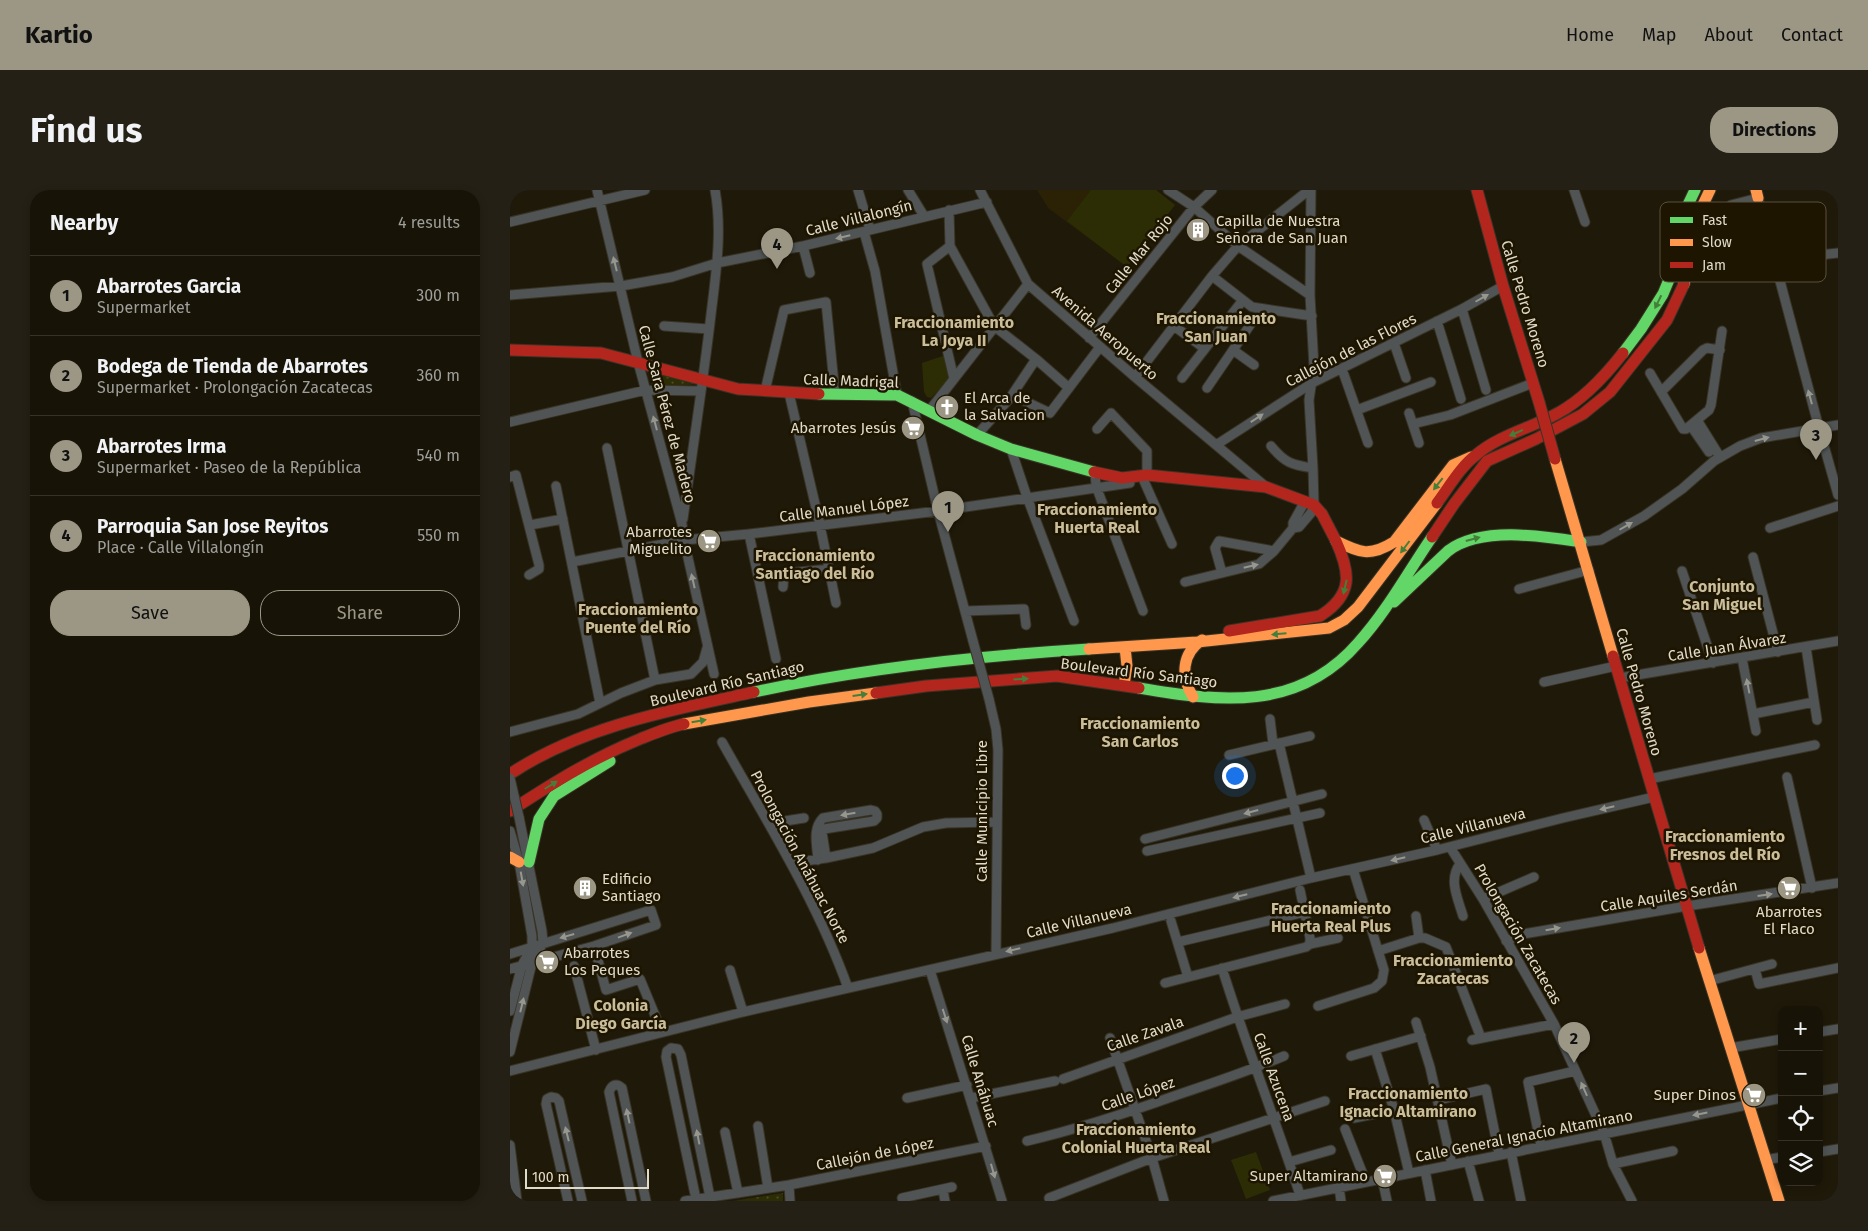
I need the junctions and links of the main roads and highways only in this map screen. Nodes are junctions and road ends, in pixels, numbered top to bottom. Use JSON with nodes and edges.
{"nodes":[{"id":1,"x":1477,"y":190,"type":"edge"},
{"id":2,"x":1695,"y":190,"type":"edge"},
{"id":3,"x":1710,"y":190,"type":"edge"},
{"id":4,"x":1689,"y":202,"type":"edge"},
{"id":5,"x":1704,"y":202,"type":"edge"},
{"id":6,"x":1668,"y":282,"type":"edge"},
{"id":7,"x":1684,"y":282,"type":"edge"},
{"id":8,"x":510,"y":350,"type":"edge"},
{"id":9,"x":1476,"y":455,"type":"junction"},
{"id":10,"x":1336,"y":541,"type":"junction"},
{"id":11,"x":1581,"y":542,"type":"junction"},
{"id":12,"x":1382,"y":612,"type":"junction"},
{"id":13,"x":1197,"y":642,"type":"junction"},
{"id":14,"x":1125,"y":647,"type":"junction"},
{"id":15,"x":1124,"y":685,"type":"junction"},
{"id":16,"x":1193,"y":698,"type":"junction"},
{"id":17,"x":646,"y":737,"type":"junction"},
{"id":18,"x":510,"y":774,"type":"edge"},
{"id":19,"x":515,"y":814,"type":"edge"},
{"id":20,"x":519,"y":860,"type":"edge"},
{"id":21,"x":1779,"y":1201,"type":"edge"}],
"edges":[{"from":1,"to":11,"type":"main road","name":"Calle Pedro Moreno","bridge":true},
{"from":2,"to":4,"type":"main road","name":"Boulevard Río Santiago"},
{"from":3,"to":5,"type":"main road","name":"Boulevard Río Santiago"},
{"from":6,"to":9,"type":"main road","name":"Boulevard Río Santiago","one_way":true},
{"from":7,"to":12,"type":"main road","name":"Boulevard Río Santiago"},
{"from":8,"to":10,"type":"main road","name":"Calle Madrigal"},
{"from":9,"to":10,"type":"main road","one_way":true},
{"from":9,"to":13,"type":"main road","name":"Boulevard Río Santiago","one_way":true},
{"from":10,"to":13,"type":"main road","one_way":true},
{"from":12,"to":11,"type":"main road","one_way":true},
{"from":11,"to":21,"type":"main road","name":"Calle Pedro Moreno"},
{"from":12,"to":16,"type":"main road","name":"Boulevard Río Santiago"},
{"from":13,"to":14,"type":"main road","name":"Boulevard Río Santiago"},
{"from":13,"to":16,"type":"main road"},
{"from":14,"to":15,"type":"main road"},
{"from":14,"to":18,"type":"main road","name":"Boulevard Río Santiago"},
{"from":15,"to":16,"type":"main road","name":"Boulevard Río Santiago"},
{"from":17,"to":15,"type":"main road","name":"Boulevard Río Santiago","one_way":true},
{"from":19,"to":17,"type":"main road","name":"Boulevard Río Santiago","one_way":true},
{"from":17,"to":20,"type":"main road"}]}
